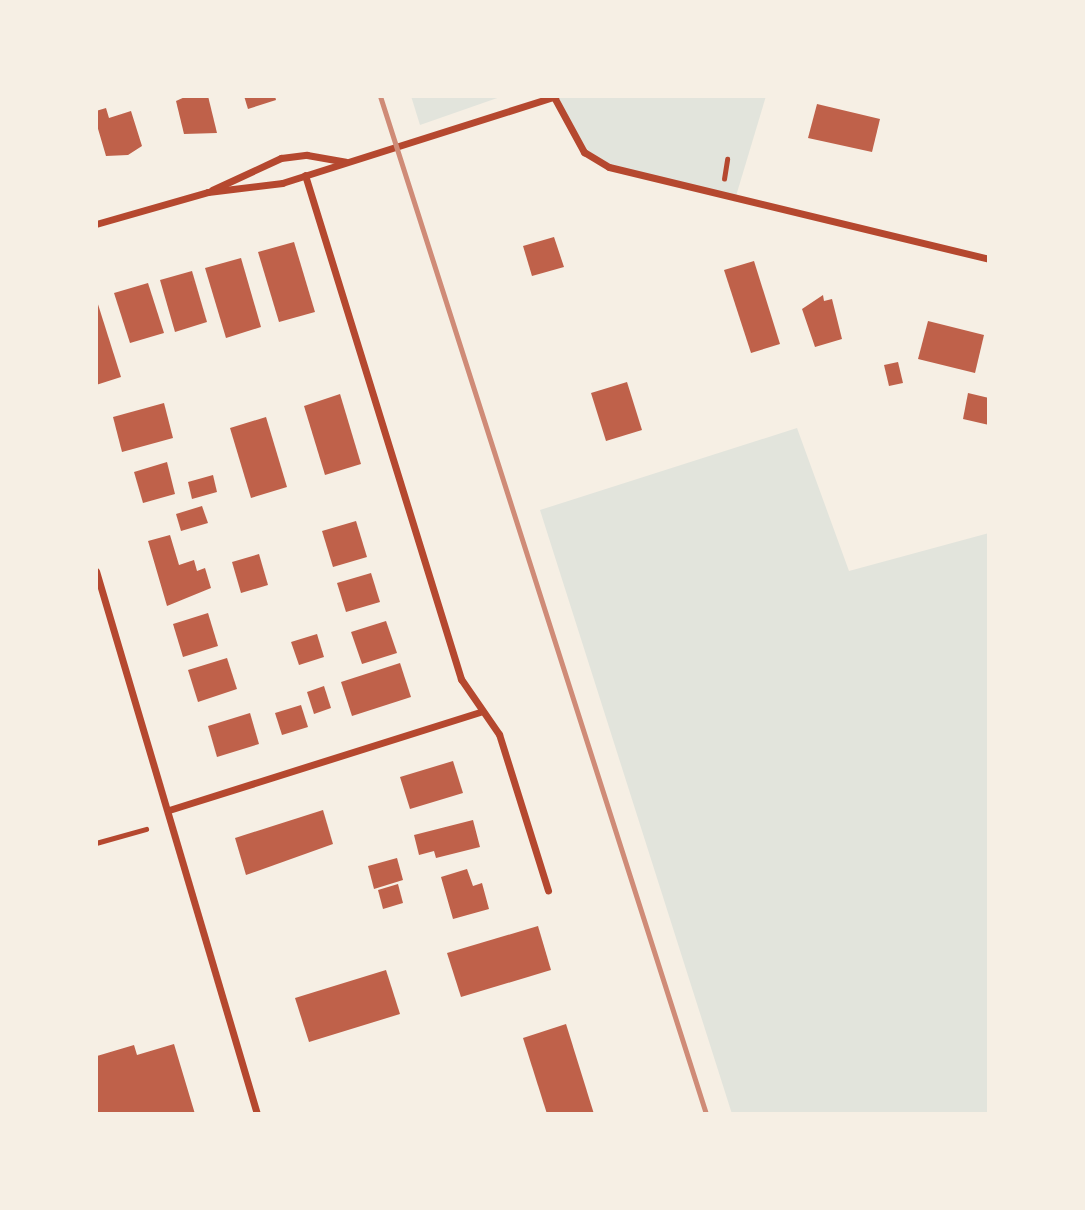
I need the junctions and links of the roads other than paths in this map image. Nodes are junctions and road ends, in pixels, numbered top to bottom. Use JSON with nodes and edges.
{"nodes":[{"id":1,"x":555,"y":97,"type":"edge"},
{"id":2,"x":346,"y":162,"type":"junction"},
{"id":3,"x":304,"y":175,"type":"junction"},
{"id":4,"x":208,"y":192,"type":"junction"},
{"id":5,"x":96,"y":224,"type":"edge"},
{"id":6,"x":989,"y":259,"type":"edge"},
{"id":7,"x":96,"y":571,"type":"edge"},
{"id":8,"x":481,"y":712,"type":"junction"},
{"id":9,"x":169,"y":810,"type":"junction"},
{"id":10,"x":548,"y":890,"type":"dead end"},
{"id":11,"x":257,"y":1114,"type":"edge"}],
"edges":[{"from":1,"to":2,"type":"street"},
{"from":1,"to":6,"type":"street"},
{"from":2,"to":3,"type":"street"},
{"from":2,"to":4,"type":"street"},
{"from":3,"to":4,"type":"street"},
{"from":3,"to":8,"type":"street"},
{"from":4,"to":5,"type":"street"},
{"from":7,"to":9,"type":"street"},
{"from":8,"to":9,"type":"street"},
{"from":8,"to":10,"type":"street"},
{"from":9,"to":11,"type":"street"}]}
